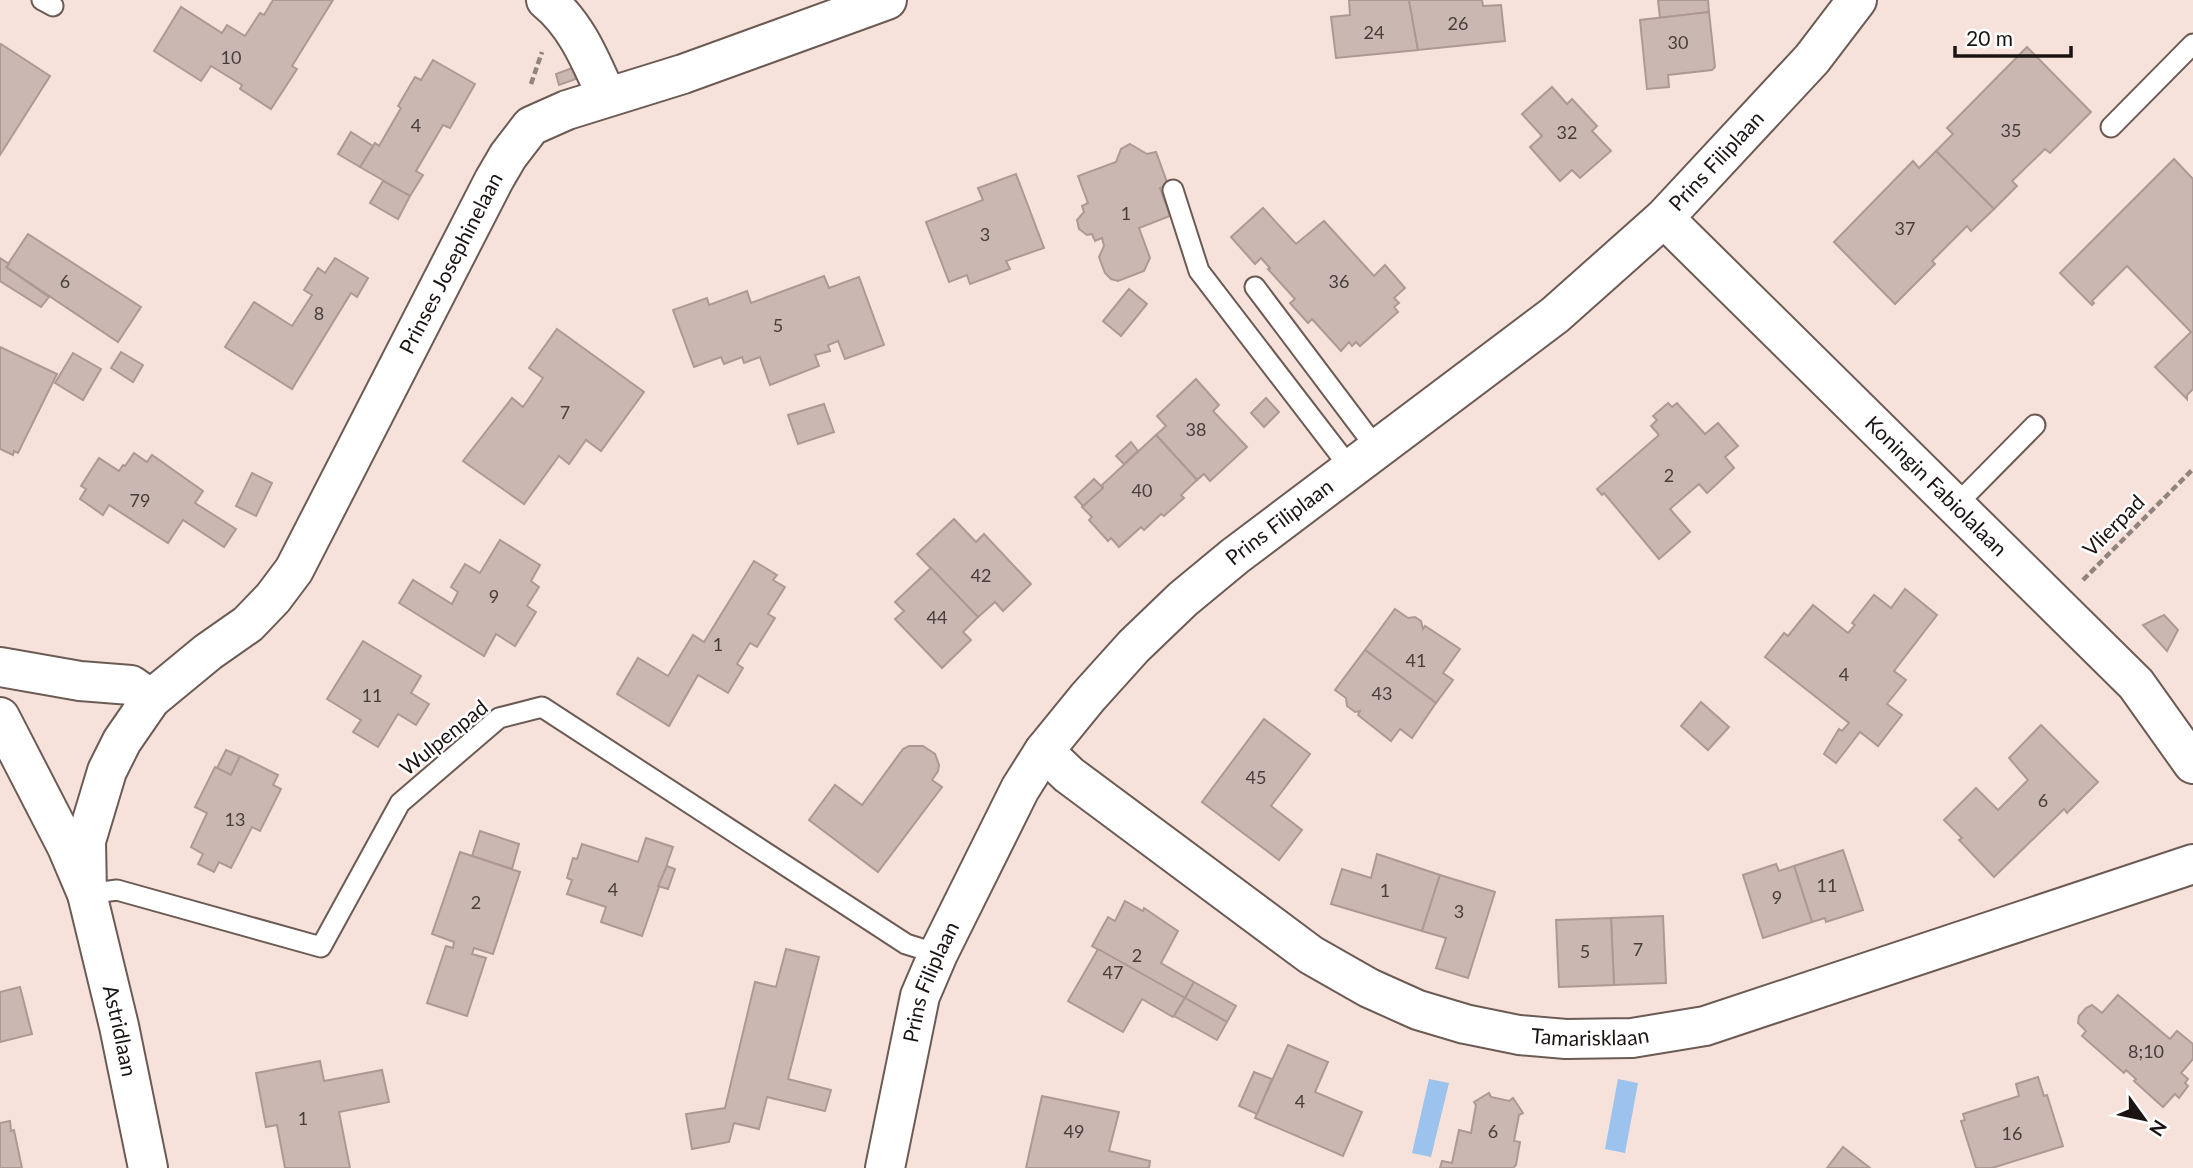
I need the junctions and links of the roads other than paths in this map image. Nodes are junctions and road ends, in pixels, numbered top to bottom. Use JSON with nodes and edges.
{"nodes":[{"id":1,"x":887,"y":0,"type":"edge"},
{"id":2,"x":1857,"y":0,"type":"edge"},
{"id":3,"x":552,"y":4,"type":"edge"},
{"id":4,"x":2193,"y":44,"type":"edge"},
{"id":5,"x":607,"y":97,"type":"junction"},
{"id":6,"x":2111,"y":127,"type":"dead end"},
{"id":7,"x":1173,"y":190,"type":"dead end"},
{"id":8,"x":1664,"y":218,"type":"junction"},
{"id":9,"x":1255,"y":287,"type":"dead end"},
{"id":10,"x":2035,"y":425,"type":"dead end"},
{"id":11,"x":1364,"y":459,"type":"junction"},
{"id":12,"x":1956,"y":505,"type":"junction"},
{"id":13,"x":0,"y":667,"type":"edge"},
{"id":14,"x":151,"y":699,"type":"junction"},
{"id":15,"x":0,"y":717,"type":"edge"},
{"id":16,"x":1044,"y":751,"type":"junction"},
{"id":17,"x":2193,"y":764,"type":"edge"},
{"id":18,"x":2193,"y":864,"type":"edge"},
{"id":19,"x":87,"y":894,"type":"junction"},
{"id":20,"x":938,"y":954,"type":"junction"},
{"id":21,"x":148,"y":1168,"type":"edge"},
{"id":22,"x":885,"y":1168,"type":"edge"}],
"edges":[{"from":1,"to":5,"type":"street","name":"Prinses Josephinelaan"},
{"from":2,"to":8,"type":"street","name":"Prins Filiplaan"},
{"from":3,"to":5,"type":"street"},
{"from":4,"to":6,"type":"lane"},
{"from":5,"to":14,"type":"street","name":"Prinses Josephinelaan"},
{"from":7,"to":11,"type":"lane"},
{"from":8,"to":11,"type":"street","name":"Prins Filiplaan"},
{"from":8,"to":12,"type":"street","name":"Koningin Fabiolalaan"},
{"from":9,"to":11,"type":"lane"},
{"from":10,"to":12,"type":"lane"},
{"from":11,"to":16,"type":"street","name":"Prins Filiplaan"},
{"from":12,"to":17,"type":"street","name":"Koningin Fabiolalaan"},
{"from":13,"to":14,"type":"street"},
{"from":14,"to":19,"type":"street","name":"Prinses Josephinelaan"},
{"from":15,"to":19,"type":"street"},
{"from":16,"to":18,"type":"street","name":"Tamarisklaan"},
{"from":16,"to":20,"type":"street","name":"Prins Filiplaan"},
{"from":19,"to":20,"type":"lane","name":"Wulpenpad"},
{"from":19,"to":21,"type":"street","name":"Astridlaan"},
{"from":20,"to":22,"type":"street","name":"Prins Filiplaan"}]}
